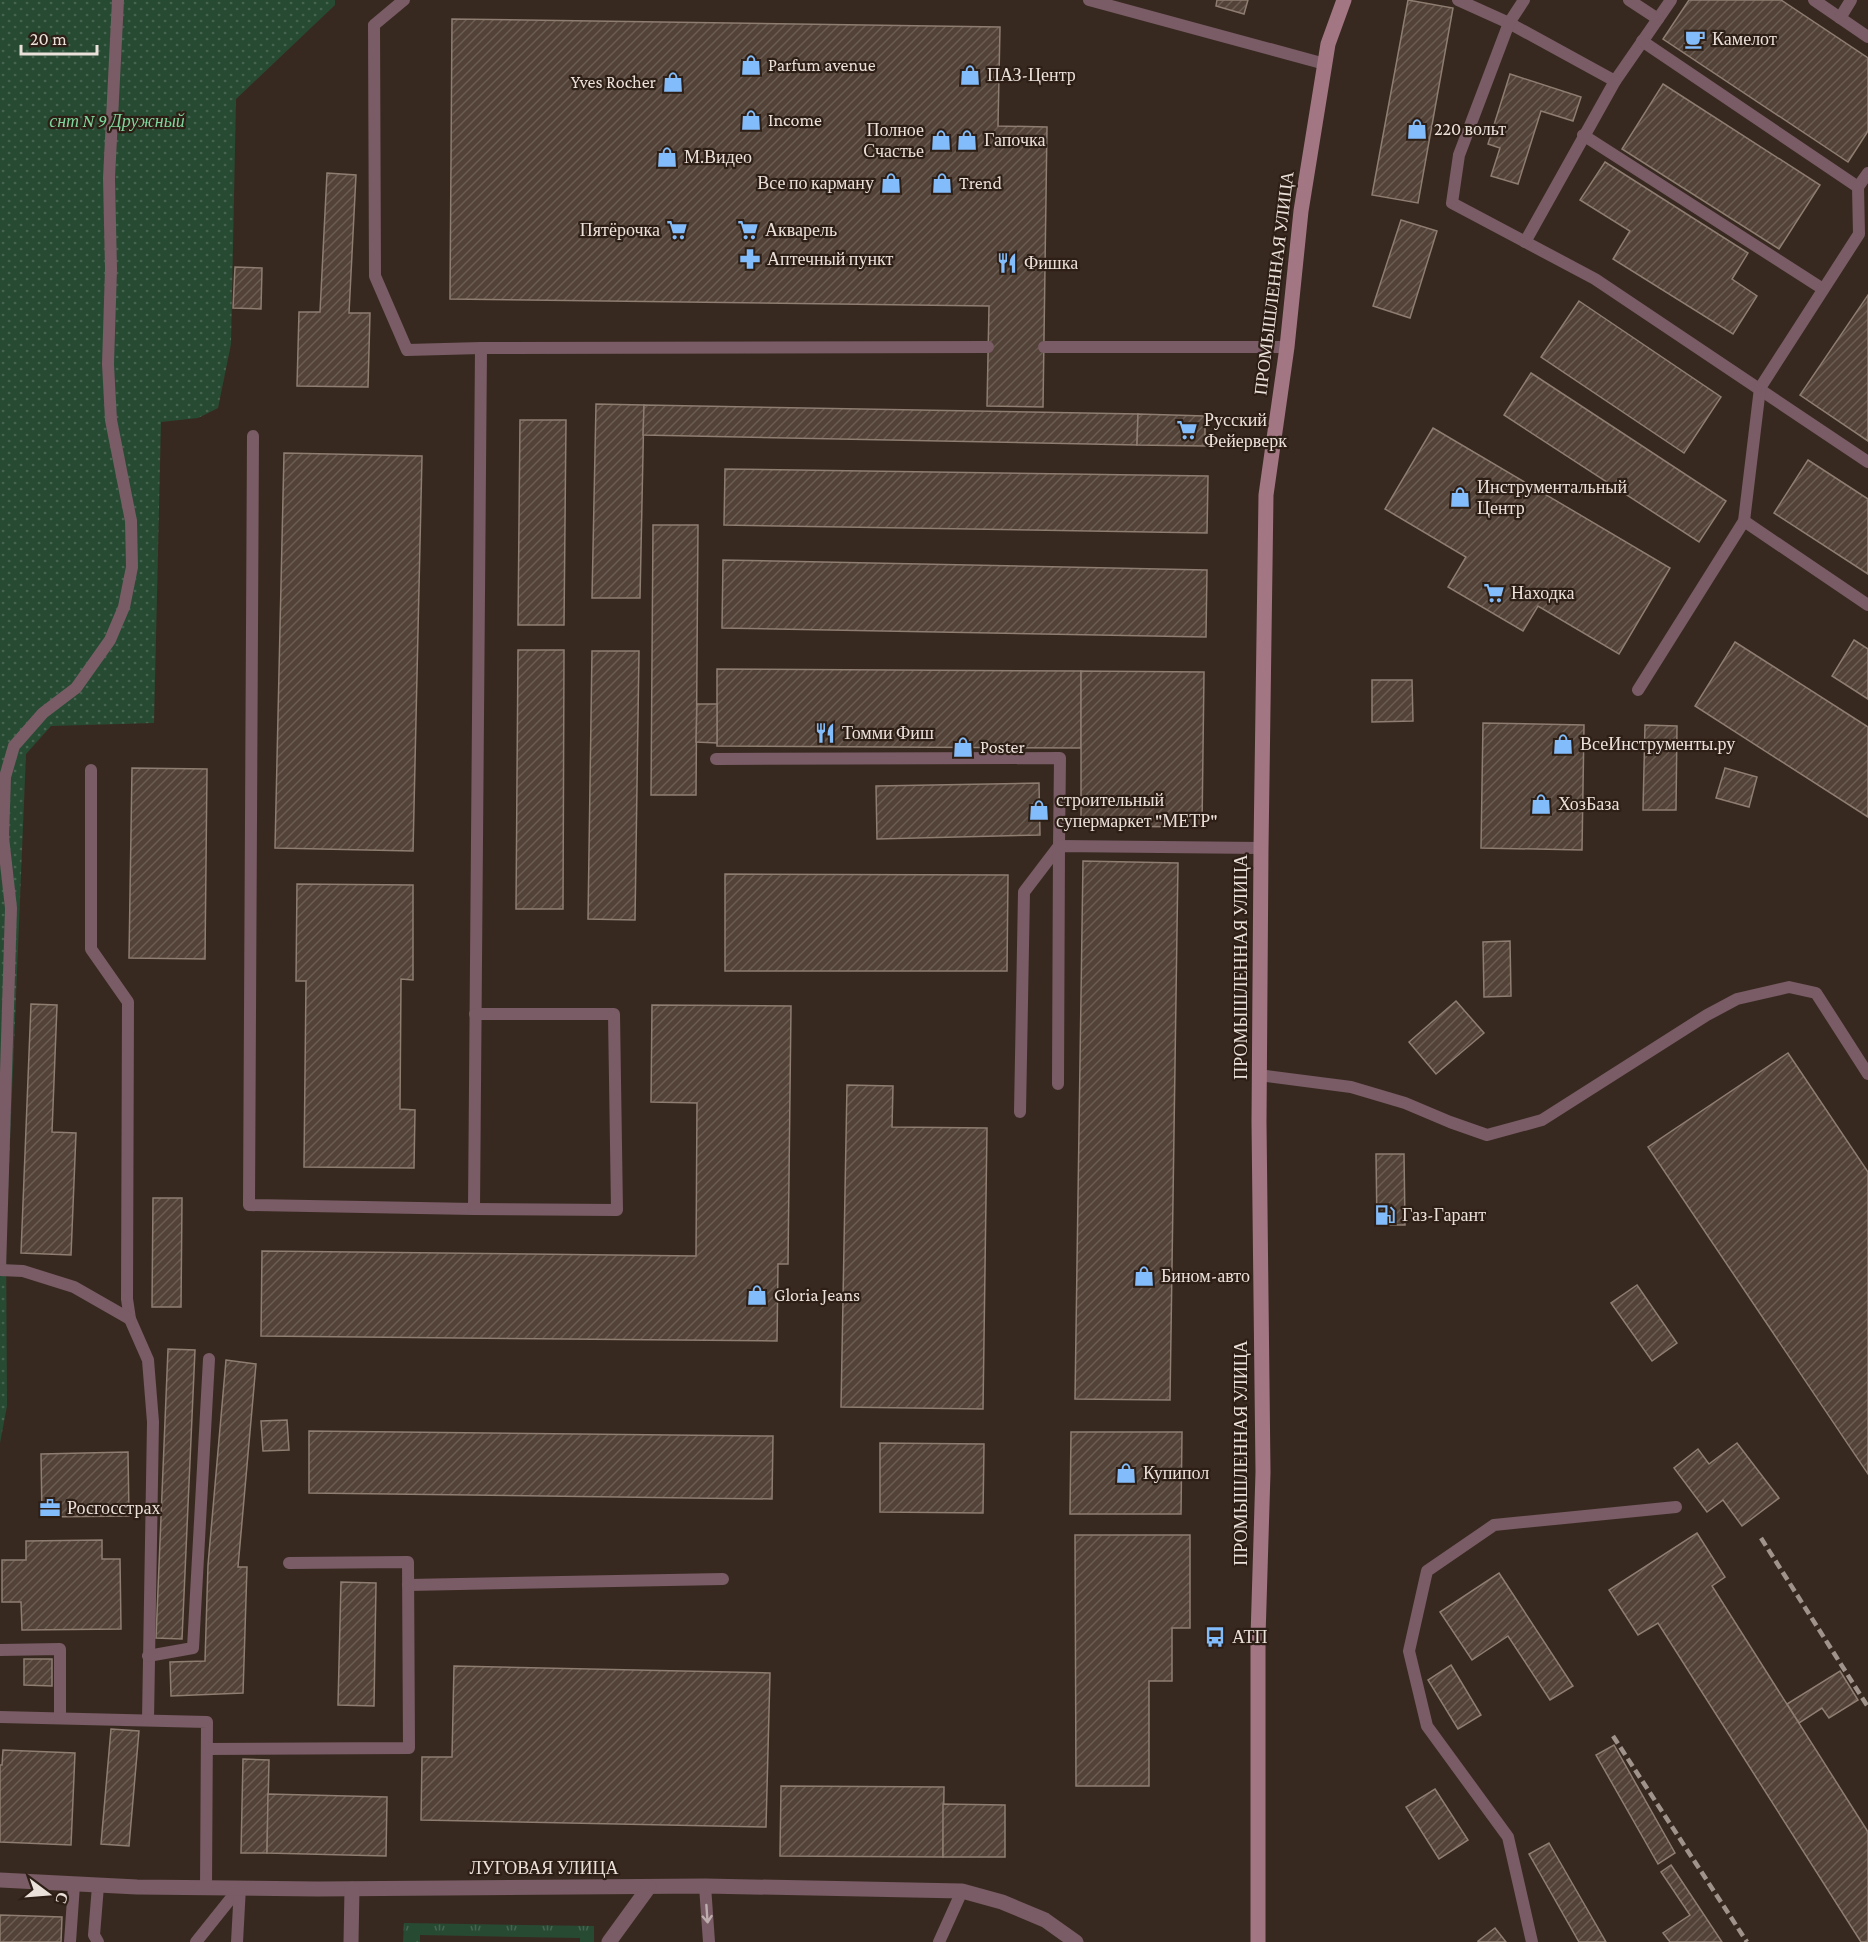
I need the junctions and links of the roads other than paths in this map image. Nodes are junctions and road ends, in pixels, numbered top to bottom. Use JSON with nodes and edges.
{"nodes":[{"id":1,"x":118,"y":0,"type":"edge"},
{"id":2,"x":404,"y":0,"type":"edge"},
{"id":3,"x":1089,"y":0,"type":"edge"},
{"id":4,"x":1344,"y":0,"type":"edge"},
{"id":5,"x":1458,"y":0,"type":"edge"},
{"id":6,"x":1524,"y":0,"type":"edge"},
{"id":7,"x":1629,"y":0,"type":"edge"},
{"id":8,"x":1671,"y":0,"type":"edge"},
{"id":9,"x":1814,"y":0,"type":"edge"},
{"id":10,"x":1851,"y":0,"type":"edge"},
{"id":11,"x":1839,"y":18,"type":"junction"},
{"id":12,"x":1658,"y":19,"type":"junction"},
{"id":13,"x":1509,"y":23,"type":"junction"},
{"id":14,"x":1868,"y":37,"type":"edge"},
{"id":15,"x":1642,"y":41,"type":"junction"},
{"id":16,"x":1325,"y":64,"type":"junction"},
{"id":17,"x":1615,"y":81,"type":"junction"},
{"id":18,"x":1583,"y":135,"type":"junction"},
{"id":19,"x":1868,"y":173,"type":"edge"},
{"id":20,"x":1858,"y":187,"type":"junction"},
{"id":21,"x":1525,"y":242,"type":"junction"},
{"id":22,"x":1823,"y":289,"type":"junction"},
{"id":23,"x":988,"y":347,"type":"dead end"},
{"id":24,"x":1044,"y":347,"type":"dead end"},
{"id":25,"x":1287,"y":347,"type":"junction"},
{"id":26,"x":481,"y":348,"type":"junction"},
{"id":27,"x":1760,"y":388,"type":"junction"},
{"id":28,"x":253,"y":436,"type":"dead end"},
{"id":29,"x":1868,"y":462,"type":"edge"},
{"id":30,"x":1744,"y":521,"type":"junction"},
{"id":31,"x":1868,"y":605,"type":"edge"},
{"id":32,"x":1638,"y":690,"type":"dead end"},
{"id":33,"x":717,"y":759,"type":"dead end"},
{"id":34,"x":91,"y":770,"type":"dead end"},
{"id":35,"x":2,"y":807,"type":"edge"},
{"id":36,"x":1059,"y":846,"type":"junction"},
{"id":37,"x":1261,"y":848,"type":"junction"},
{"id":38,"x":475,"y":1014,"type":"junction"},
{"id":39,"x":1868,"y":1074,"type":"edge"},
{"id":40,"x":1259,"y":1075,"type":"junction"},
{"id":41,"x":1058,"y":1084,"type":"dead end"},
{"id":42,"x":1020,"y":1112,"type":"dead end"},
{"id":43,"x":474,"y":1209,"type":"junction"},
{"id":44,"x":0,"y":1270,"type":"edge"},
{"id":45,"x":130,"y":1319,"type":"junction"},
{"id":46,"x":209,"y":1359,"type":"dead end"},
{"id":47,"x":1676,"y":1507,"type":"dead end"},
{"id":48,"x":289,"y":1563,"type":"dead end"},
{"id":49,"x":723,"y":1579,"type":"dead end"},
{"id":50,"x":408,"y":1585,"type":"junction"},
{"id":51,"x":0,"y":1650,"type":"edge"},
{"id":52,"x":148,"y":1656,"type":"junction"},
{"id":53,"x":0,"y":1717,"type":"edge"},
{"id":54,"x":60,"y":1718,"type":"junction"},
{"id":55,"x":148,"y":1720,"type":"junction"},
{"id":56,"x":207,"y":1749,"type":"junction"},
{"id":57,"x":0,"y":1880,"type":"edge"},
{"id":58,"x":74,"y":1885,"type":"junction"},
{"id":59,"x":98,"y":1886,"type":"junction"},
{"id":60,"x":705,"y":1886,"type":"junction"},
{"id":61,"x":206,"y":1887,"type":"junction"},
{"id":62,"x":240,"y":1887,"type":"junction"},
{"id":63,"x":649,"y":1887,"type":"junction"},
{"id":64,"x":352,"y":1889,"type":"junction"},
{"id":65,"x":962,"y":1891,"type":"junction"},
{"id":66,"x":70,"y":1942,"type":"edge"},
{"id":67,"x":98,"y":1942,"type":"edge"},
{"id":68,"x":196,"y":1942,"type":"edge"},
{"id":69,"x":237,"y":1942,"type":"edge"},
{"id":70,"x":351,"y":1942,"type":"edge"},
{"id":71,"x":609,"y":1942,"type":"edge"},
{"id":72,"x":709,"y":1942,"type":"edge"},
{"id":73,"x":939,"y":1942,"type":"edge"},
{"id":74,"x":1076,"y":1942,"type":"edge"},
{"id":75,"x":1257,"y":1942,"type":"edge"},
{"id":76,"x":1532,"y":1942,"type":"edge"}],
"edges":[{"from":1,"to":35,"type":"lane"},
{"from":2,"to":26,"type":"lane"},
{"from":3,"to":16,"type":"lane"},
{"from":4,"to":16,"type":"main road","name":"ПРОМЫШЛЕННАЯ УЛИЦА"},
{"from":5,"to":13,"type":"lane"},
{"from":6,"to":13,"type":"lane"},
{"from":7,"to":12,"type":"lane"},
{"from":8,"to":12,"type":"lane"},
{"from":9,"to":11,"type":"lane"},
{"from":10,"to":11,"type":"lane"},
{"from":11,"to":14,"type":"lane"},
{"from":12,"to":15,"type":"lane"},
{"from":13,"to":17,"type":"lane"},
{"from":13,"to":21,"type":"lane"},
{"from":15,"to":17,"type":"lane"},
{"from":15,"to":20,"type":"lane"},
{"from":16,"to":25,"type":"main road","name":"ПРОМЫШЛЕННАЯ УЛИЦА"},
{"from":17,"to":18,"type":"lane"},
{"from":18,"to":21,"type":"lane"},
{"from":18,"to":22,"type":"lane"},
{"from":19,"to":20,"type":"lane"},
{"from":20,"to":22,"type":"lane"},
{"from":21,"to":27,"type":"lane"},
{"from":22,"to":27,"type":"lane"},
{"from":23,"to":26,"type":"lane"},
{"from":24,"to":25,"type":"lane"},
{"from":25,"to":37,"type":"main road","name":"ПРОМЫШЛЕННАЯ УЛИЦА"},
{"from":26,"to":38,"type":"lane"},
{"from":27,"to":29,"type":"lane"},
{"from":27,"to":30,"type":"lane"},
{"from":28,"to":43,"type":"lane"},
{"from":30,"to":31,"type":"lane"},
{"from":30,"to":32,"type":"lane"},
{"from":33,"to":36,"type":"lane"},
{"from":34,"to":45,"type":"lane"},
{"from":35,"to":44,"type":"lane"},
{"from":36,"to":37,"type":"lane"},
{"from":36,"to":41,"type":"lane"},
{"from":36,"to":42,"type":"lane"},
{"from":37,"to":40,"type":"main road","name":"ПРОМЫШЛЕННАЯ УЛИЦА"},
{"from":38,"to":43,"type":"lane"},
{"from":38,"to":43,"type":"lane"},
{"from":39,"to":40,"type":"lane"},
{"from":40,"to":75,"type":"main road","name":"ПРОМЫШЛЕННАЯ УЛИЦА"},
{"from":44,"to":45,"type":"lane"},
{"from":45,"to":52,"type":"lane"},
{"from":46,"to":52,"type":"lane"},
{"from":47,"to":76,"type":"lane"},
{"from":48,"to":50,"type":"lane"},
{"from":49,"to":50,"type":"lane"},
{"from":50,"to":56,"type":"lane"},
{"from":51,"to":54,"type":"lane"},
{"from":52,"to":55,"type":"lane"},
{"from":53,"to":54,"type":"lane"},
{"from":54,"to":55,"type":"lane"},
{"from":55,"to":56,"type":"lane"},
{"from":56,"to":61,"type":"lane"},
{"from":57,"to":58,"type":"street","name":"ЛУГОВАЯ УЛИЦА"},
{"from":58,"to":59,"type":"street","name":"ЛУГОВАЯ УЛИЦА"},
{"from":58,"to":66,"type":"lane"},
{"from":59,"to":61,"type":"street","name":"ЛУГОВАЯ УЛИЦА"},
{"from":59,"to":67,"type":"lane"},
{"from":60,"to":63,"type":"street","name":"ЛУГОВАЯ УЛИЦА"},
{"from":60,"to":65,"type":"street","name":"ЛУГОВАЯ УЛИЦА"},
{"from":60,"to":72,"type":"lane","one_way":true},
{"from":61,"to":62,"type":"street","name":"ЛУГОВАЯ УЛИЦА"},
{"from":62,"to":64,"type":"street","name":"ЛУГОВАЯ УЛИЦА"},
{"from":62,"to":68,"type":"lane"},
{"from":62,"to":69,"type":"lane"},
{"from":63,"to":64,"type":"street","name":"ЛУГОВАЯ УЛИЦА"},
{"from":63,"to":71,"type":"street"},
{"from":64,"to":70,"type":"street"},
{"from":65,"to":73,"type":"lane"},
{"from":65,"to":74,"type":"street","name":"ЛУГОВАЯ УЛИЦА"}]}
